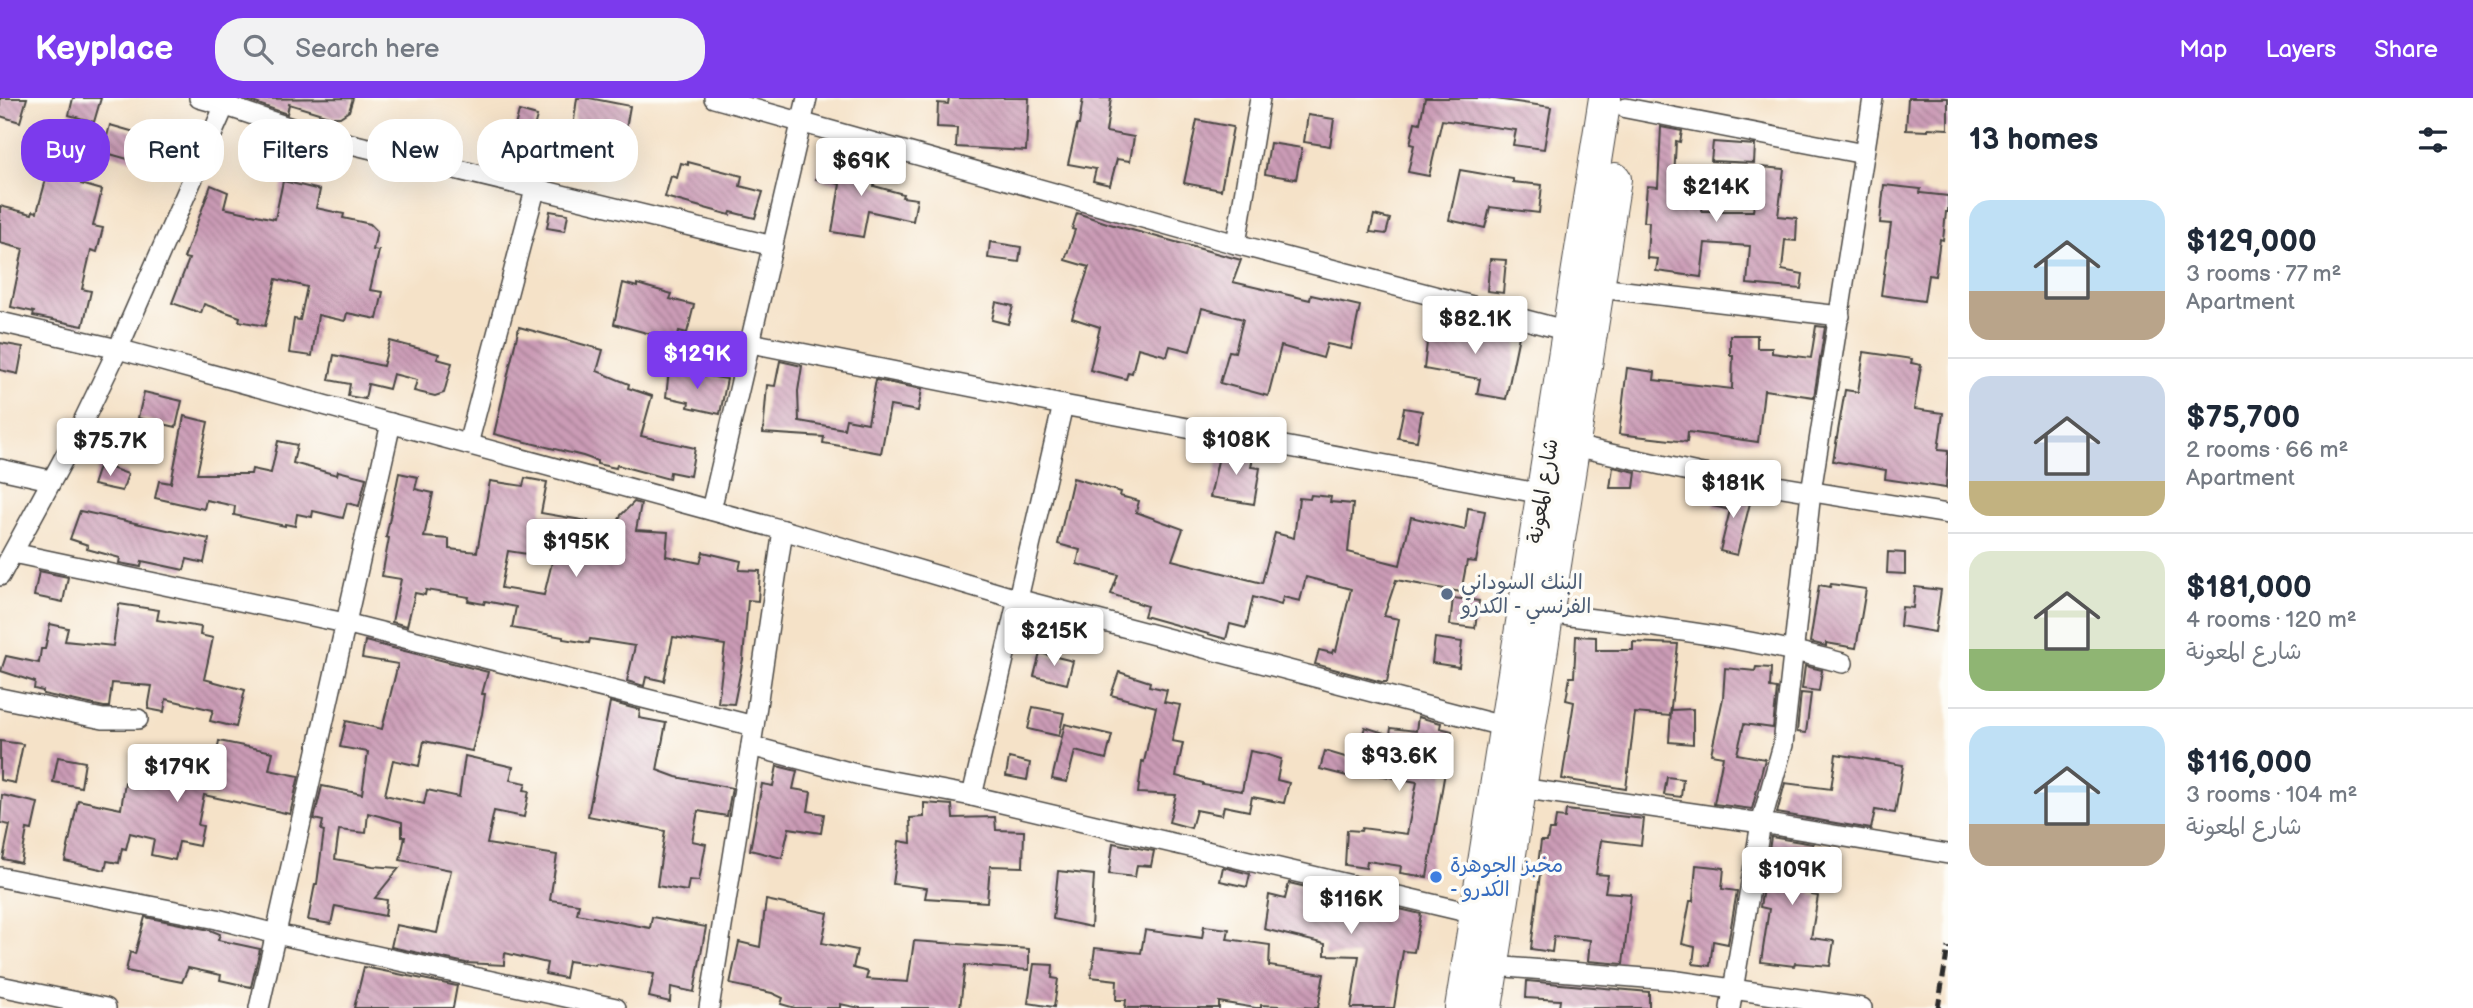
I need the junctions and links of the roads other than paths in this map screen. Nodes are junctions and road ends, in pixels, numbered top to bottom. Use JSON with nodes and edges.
{"nodes":[{"id":1,"x":199,"y":98,"type":"edge"},
{"id":2,"x":713,"y":98,"type":"edge"},
{"id":3,"x":807,"y":98,"type":"edge"},
{"id":4,"x":1260,"y":98,"type":"edge"},
{"id":5,"x":1873,"y":98,"type":"edge"},
{"id":6,"x":226,"y":101,"type":"edge"},
{"id":7,"x":1620,"y":101,"type":"edge"},
{"id":8,"x":800,"y":124,"type":"junction"},
{"id":9,"x":1864,"y":154,"type":"junction"},
{"id":10,"x":1602,"y":188,"type":"junction"},
{"id":11,"x":535,"y":190,"type":"junction"},
{"id":12,"x":1236,"y":244,"type":"junction"},
{"id":13,"x":773,"y":246,"type":"junction"},
{"id":14,"x":1599,"y":288,"type":"junction"},
{"id":15,"x":1840,"y":316,"type":"junction"},
{"id":16,"x":0,"y":322,"type":"edge"},
{"id":17,"x":1568,"y":331,"type":"junction"},
{"id":18,"x":751,"y":344,"type":"junction"},
{"id":19,"x":118,"y":349,"type":"junction"},
{"id":20,"x":1063,"y":405,"type":"junction"},
{"id":21,"x":391,"y":423,"type":"junction"},
{"id":22,"x":468,"y":444,"type":"junction"},
{"id":23,"x":1574,"y":446,"type":"junction"},
{"id":24,"x":0,"y":469,"type":"edge"},
{"id":25,"x":50,"y":480,"type":"junction"},
{"id":26,"x":1811,"y":492,"type":"junction"},
{"id":27,"x":1543,"y":495,"type":"junction"},
{"id":28,"x":711,"y":510,"type":"junction"},
{"id":29,"x":1948,"y":514,"type":"edge"},
{"id":30,"x":783,"y":530,"type":"junction"},
{"id":31,"x":13,"y":553,"type":"junction"},
{"id":32,"x":0,"y":576,"type":"edge"},
{"id":33,"x":1017,"y":599,"type":"junction"},
{"id":34,"x":1548,"y":613,"type":"junction"},
{"id":35,"x":345,"y":623,"type":"junction"},
{"id":36,"x":1795,"y":650,"type":"junction"},
{"id":37,"x":1843,"y":663,"type":"dead end"},
{"id":38,"x":0,"y":698,"type":"edge"},
{"id":39,"x":138,"y":719,"type":"dead end"},
{"id":40,"x":754,"y":726,"type":"junction"},
{"id":41,"x":1506,"y":727,"type":"junction"},
{"id":42,"x":751,"y":746,"type":"junction"},
{"id":43,"x":1520,"y":788,"type":"junction"},
{"id":44,"x":972,"y":796,"type":"junction"},
{"id":45,"x":1761,"y":823,"type":"junction"},
{"id":46,"x":1948,"y":854,"type":"edge"},
{"id":47,"x":0,"y":877,"type":"edge"},
{"id":48,"x":1475,"y":914,"type":"junction"},
{"id":49,"x":276,"y":934,"type":"junction"},
{"id":50,"x":1493,"y":966,"type":"junction"},
{"id":51,"x":0,"y":986,"type":"edge"},
{"id":52,"x":1733,"y":988,"type":"junction"},
{"id":53,"x":106,"y":1008,"type":"edge"},
{"id":54,"x":259,"y":1008,"type":"edge"},
{"id":55,"x":616,"y":1008,"type":"edge"},
{"id":56,"x":709,"y":1008,"type":"edge"},
{"id":57,"x":1461,"y":1008,"type":"edge"},
{"id":58,"x":1486,"y":1008,"type":"edge"},
{"id":59,"x":1730,"y":1008,"type":"edge"},
{"id":60,"x":1862,"y":1008,"type":"edge"}],
"edges":[{"from":1,"to":6,"type":"street"},
{"from":2,"to":8,"type":"street"},
{"from":3,"to":8,"type":"street"},
{"from":4,"to":12,"type":"street"},
{"from":5,"to":9,"type":"street"},
{"from":6,"to":11,"type":"street"},
{"from":6,"to":19,"type":"street"},
{"from":7,"to":9,"type":"street"},
{"from":7,"to":10,"type":"highway","name":"شارع المعونة"},
{"from":8,"to":12,"type":"street"},
{"from":8,"to":13,"type":"street"},
{"from":9,"to":15,"type":"street"},
{"from":10,"to":14,"type":"highway","name":"شارع المعونة"},
{"from":10,"to":17,"type":"highway","name":"شارع المعونة"},
{"from":11,"to":13,"type":"street"},
{"from":11,"to":22,"type":"street"},
{"from":12,"to":17,"type":"street"},
{"from":13,"to":18,"type":"street"},
{"from":14,"to":15,"type":"street"},
{"from":14,"to":23,"type":"highway","name":"شارع المعونة"},
{"from":15,"to":26,"type":"street"},
{"from":16,"to":19,"type":"street"},
{"from":17,"to":27,"type":"highway","name":"شارع المعونة"},
{"from":18,"to":20,"type":"street"},
{"from":18,"to":28,"type":"street"},
{"from":19,"to":21,"type":"street"},
{"from":19,"to":25,"type":"street"},
{"from":20,"to":27,"type":"street"},
{"from":20,"to":33,"type":"street"},
{"from":21,"to":22,"type":"street"},
{"from":21,"to":35,"type":"street"},
{"from":22,"to":28,"type":"street"},
{"from":23,"to":26,"type":"street"},
{"from":23,"to":34,"type":"highway","name":"شارع المعونة"},
{"from":24,"to":25,"type":"street"},
{"from":25,"to":31,"type":"street"},
{"from":26,"to":29,"type":"street"},
{"from":26,"to":36,"type":"street"},
{"from":27,"to":41,"type":"highway","name":"شارع المعونة"},
{"from":28,"to":30,"type":"street"},
{"from":30,"to":33,"type":"street"},
{"from":30,"to":40,"type":"street"},
{"from":31,"to":32,"type":"street"},
{"from":31,"to":35,"type":"street"},
{"from":33,"to":41,"type":"street"},
{"from":33,"to":44,"type":"street"},
{"from":34,"to":36,"type":"street"},
{"from":34,"to":43,"type":"highway","name":"شارع المعونة"},
{"from":35,"to":40,"type":"street"},
{"from":35,"to":49,"type":"street"},
{"from":36,"to":37,"type":"street"},
{"from":36,"to":45,"type":"street"},
{"from":38,"to":39,"type":"street"},
{"from":40,"to":42,"type":"street"},
{"from":41,"to":48,"type":"highway","name":"شارع المعونة"},
{"from":42,"to":44,"type":"street"},
{"from":42,"to":56,"type":"street"},
{"from":43,"to":45,"type":"street"},
{"from":43,"to":50,"type":"highway","name":"شارع المعونة"},
{"from":44,"to":48,"type":"street"},
{"from":45,"to":46,"type":"street"},
{"from":45,"to":52,"type":"street"},
{"from":47,"to":49,"type":"street"},
{"from":48,"to":57,"type":"highway","name":"شارع المعونة"},
{"from":49,"to":54,"type":"street"},
{"from":49,"to":55,"type":"street"},
{"from":50,"to":52,"type":"street"},
{"from":50,"to":58,"type":"highway","name":"شارع المعونة"},
{"from":51,"to":53,"type":"street"},
{"from":52,"to":59,"type":"street"},
{"from":52,"to":60,"type":"street"}]}
